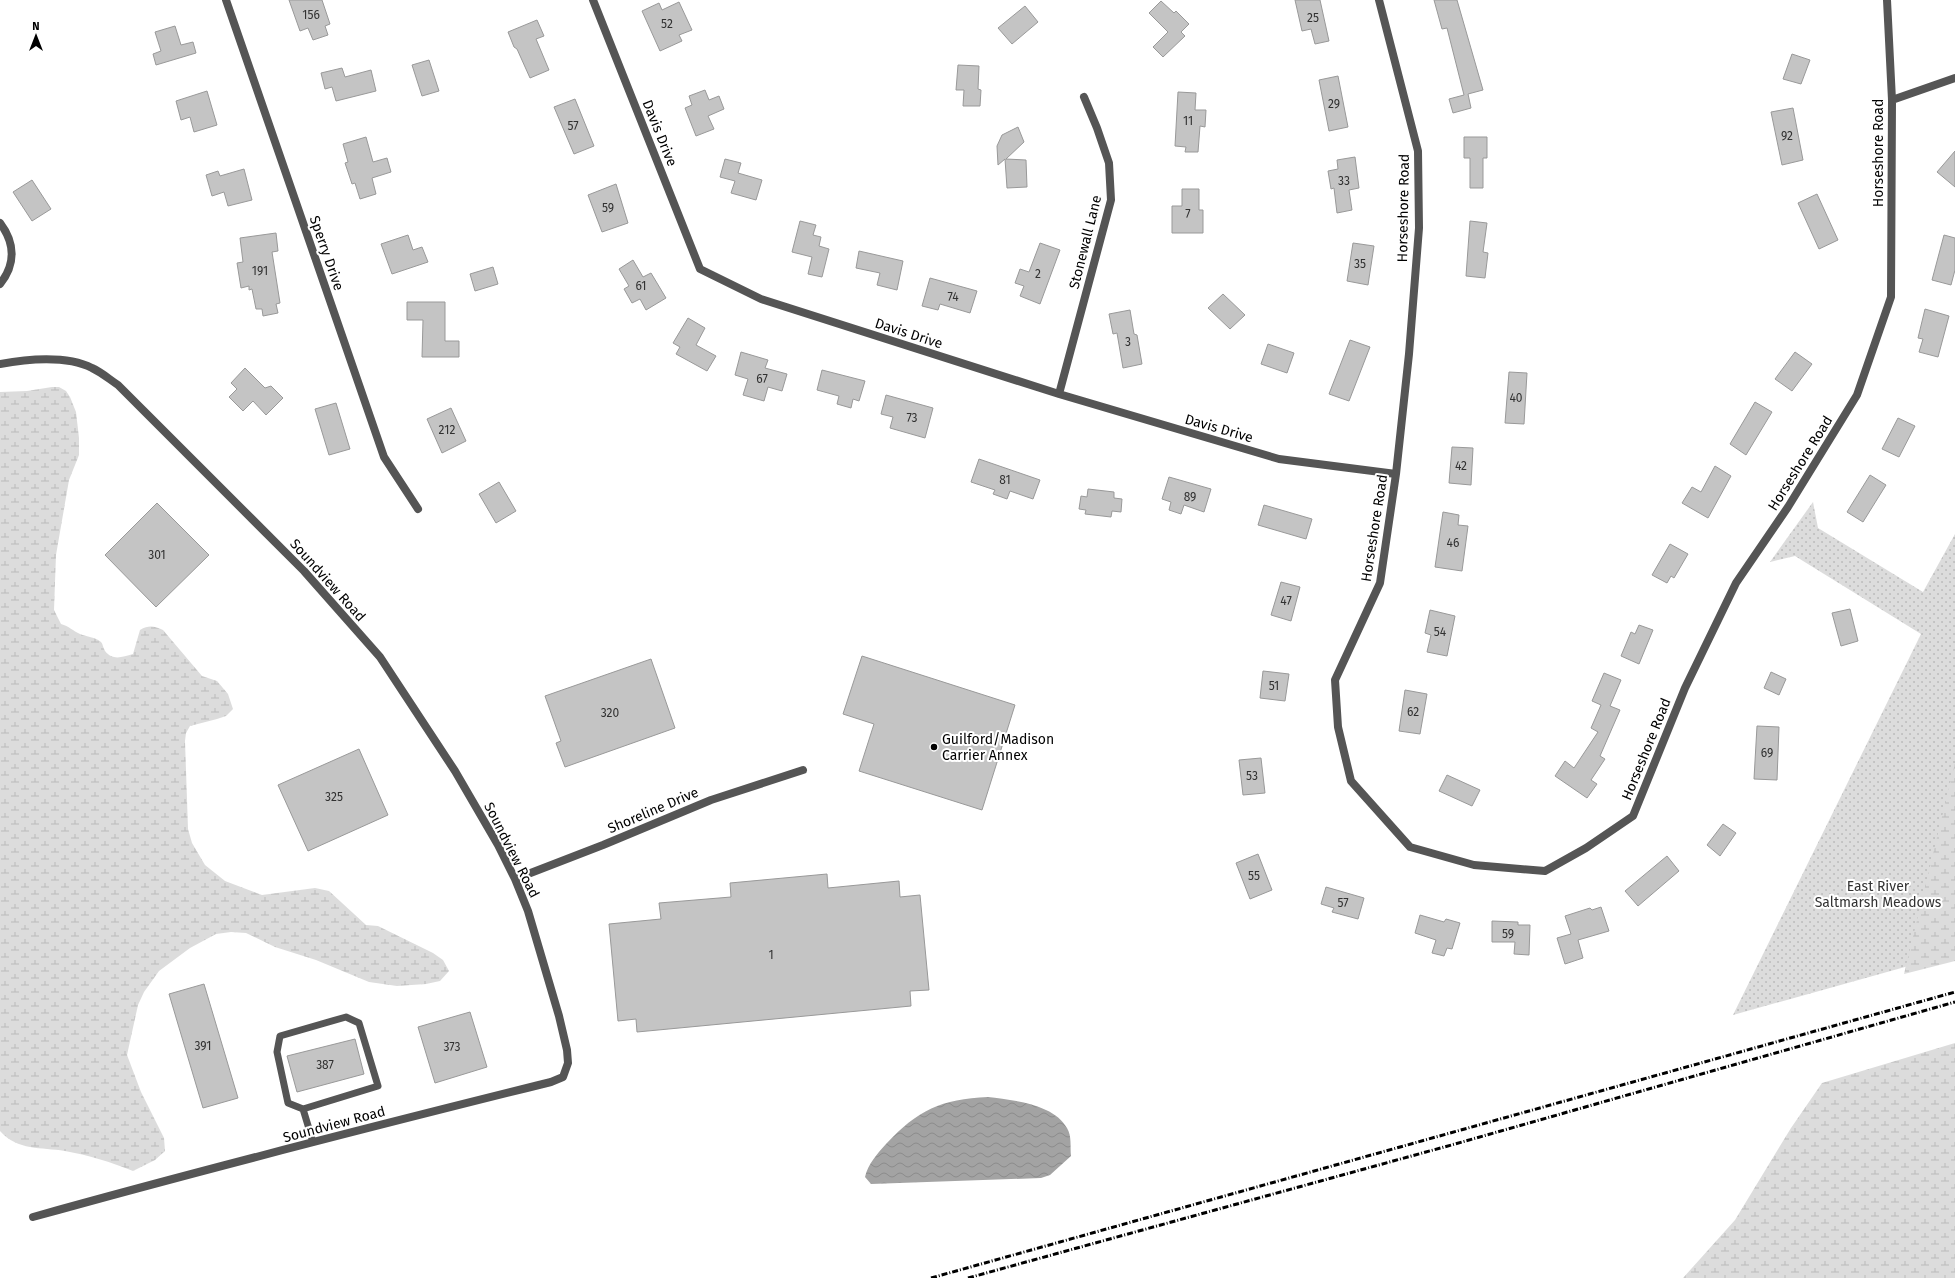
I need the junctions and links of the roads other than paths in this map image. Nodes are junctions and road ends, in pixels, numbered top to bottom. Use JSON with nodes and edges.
{"nodes":[{"id":1,"x":226,"y":0,"type":"edge"},
{"id":2,"x":593,"y":0,"type":"edge"},
{"id":3,"x":1379,"y":0,"type":"edge"},
{"id":4,"x":1887,"y":0,"type":"edge"},
{"id":5,"x":1955,"y":78,"type":"edge"},
{"id":6,"x":1084,"y":97,"type":"dead end"},
{"id":7,"x":1892,"y":100,"type":"junction"},
{"id":8,"x":0,"y":223,"type":"edge"},
{"id":9,"x":0,"y":284,"type":"edge"},
{"id":10,"x":0,"y":364,"type":"edge"},
{"id":11,"x":1059,"y":394,"type":"junction"},
{"id":12,"x":1396,"y":474,"type":"junction"},
{"id":13,"x":418,"y":509,"type":"dead end"},
{"id":14,"x":804,"y":770,"type":"dead end"},
{"id":15,"x":515,"y":879,"type":"junction"},
{"id":16,"x":303,"y":1109,"type":"junction"},
{"id":17,"x":313,"y":1142,"type":"junction"},
{"id":18,"x":33,"y":1217,"type":"dead end"}],
"edges":[{"from":1,"to":13,"type":"street","name":"Sperry Drive"},
{"from":2,"to":11,"type":"street","name":"Davis Drive"},
{"from":3,"to":12,"type":"street","name":"Horseshore Road"},
{"from":4,"to":7,"type":"street","name":"Horseshore Road"},
{"from":5,"to":7,"type":"street"},
{"from":6,"to":11,"type":"street","name":"Stonewall Lane"},
{"from":7,"to":12,"type":"street","name":"Horseshore Road"},
{"from":8,"to":9,"type":"street"},
{"from":10,"to":15,"type":"street","name":"Soundview Road"},
{"from":11,"to":12,"type":"street","name":"Davis Drive"},
{"from":14,"to":15,"type":"street","name":"Shoreline Drive"},
{"from":15,"to":17,"type":"street","name":"Soundview Road"},
{"from":16,"to":16,"type":"lane"},
{"from":16,"to":17,"type":"lane"},
{"from":17,"to":18,"type":"street","name":"Soundview Road"}]}
